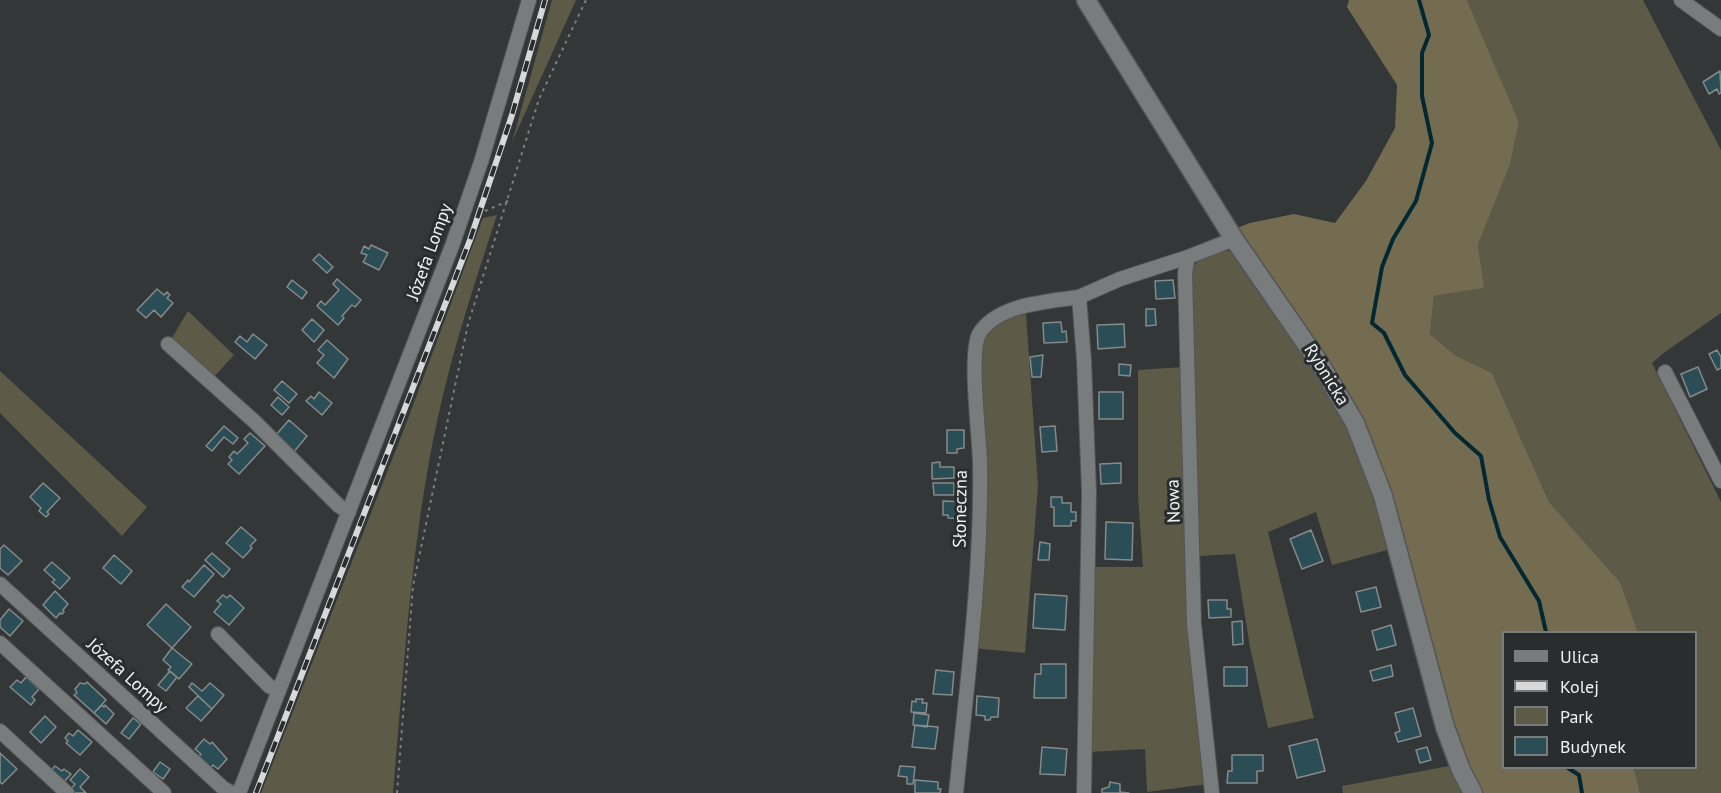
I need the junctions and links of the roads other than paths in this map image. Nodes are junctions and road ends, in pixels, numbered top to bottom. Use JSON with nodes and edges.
{"nodes":[{"id":1,"x":529,"y":0,"type":"edge"},
{"id":2,"x":1086,"y":0,"type":"edge"},
{"id":3,"x":1681,"y":0,"type":"edge"},
{"id":4,"x":1721,"y":28,"type":"edge"},
{"id":5,"x":1234,"y":239,"type":"junction"},
{"id":6,"x":1188,"y":257,"type":"junction"},
{"id":7,"x":1078,"y":297,"type":"junction"},
{"id":8,"x":168,"y":345,"type":"dead end"},
{"id":9,"x":1665,"y":372,"type":"dead end"},
{"id":10,"x":1721,"y":481,"type":"edge"},
{"id":11,"x":350,"y":512,"type":"junction"},
{"id":12,"x":0,"y":584,"type":"edge"},
{"id":13,"x":218,"y":634,"type":"dead end"},
{"id":14,"x":0,"y":643,"type":"edge"},
{"id":15,"x":279,"y":691,"type":"junction"},
{"id":16,"x":0,"y":731,"type":"edge"},
{"id":17,"x":67,"y":793,"type":"edge"},
{"id":18,"x":164,"y":793,"type":"edge"},
{"id":19,"x":232,"y":793,"type":"edge"},
{"id":20,"x":239,"y":793,"type":"edge"},
{"id":21,"x":956,"y":793,"type":"edge"},
{"id":22,"x":1084,"y":793,"type":"edge"},
{"id":23,"x":1212,"y":793,"type":"edge"},
{"id":24,"x":1473,"y":793,"type":"edge"}],
"edges":[{"from":1,"to":11,"type":"street","name":"Józefa Lompy"},
{"from":2,"to":5,"type":"street","name":"Rybnicka"},
{"from":3,"to":4,"type":"street"},
{"from":5,"to":6,"type":"street"},
{"from":5,"to":24,"type":"street","name":"Rybnicka"},
{"from":6,"to":7,"type":"street","name":"Słoneczna"},
{"from":6,"to":23,"type":"street","name":"Nowa"},
{"from":7,"to":21,"type":"street","name":"Słoneczna"},
{"from":7,"to":22,"type":"street"},
{"from":8,"to":11,"type":"street"},
{"from":9,"to":10,"type":"street"},
{"from":11,"to":15,"type":"street","name":"Józefa Lompy"},
{"from":12,"to":19,"type":"street","name":"Józefa Lompy"},
{"from":13,"to":15,"type":"street"},
{"from":14,"to":18,"type":"street"},
{"from":15,"to":20,"type":"street","name":"Józefa Lompy"},
{"from":16,"to":17,"type":"street"}]}
